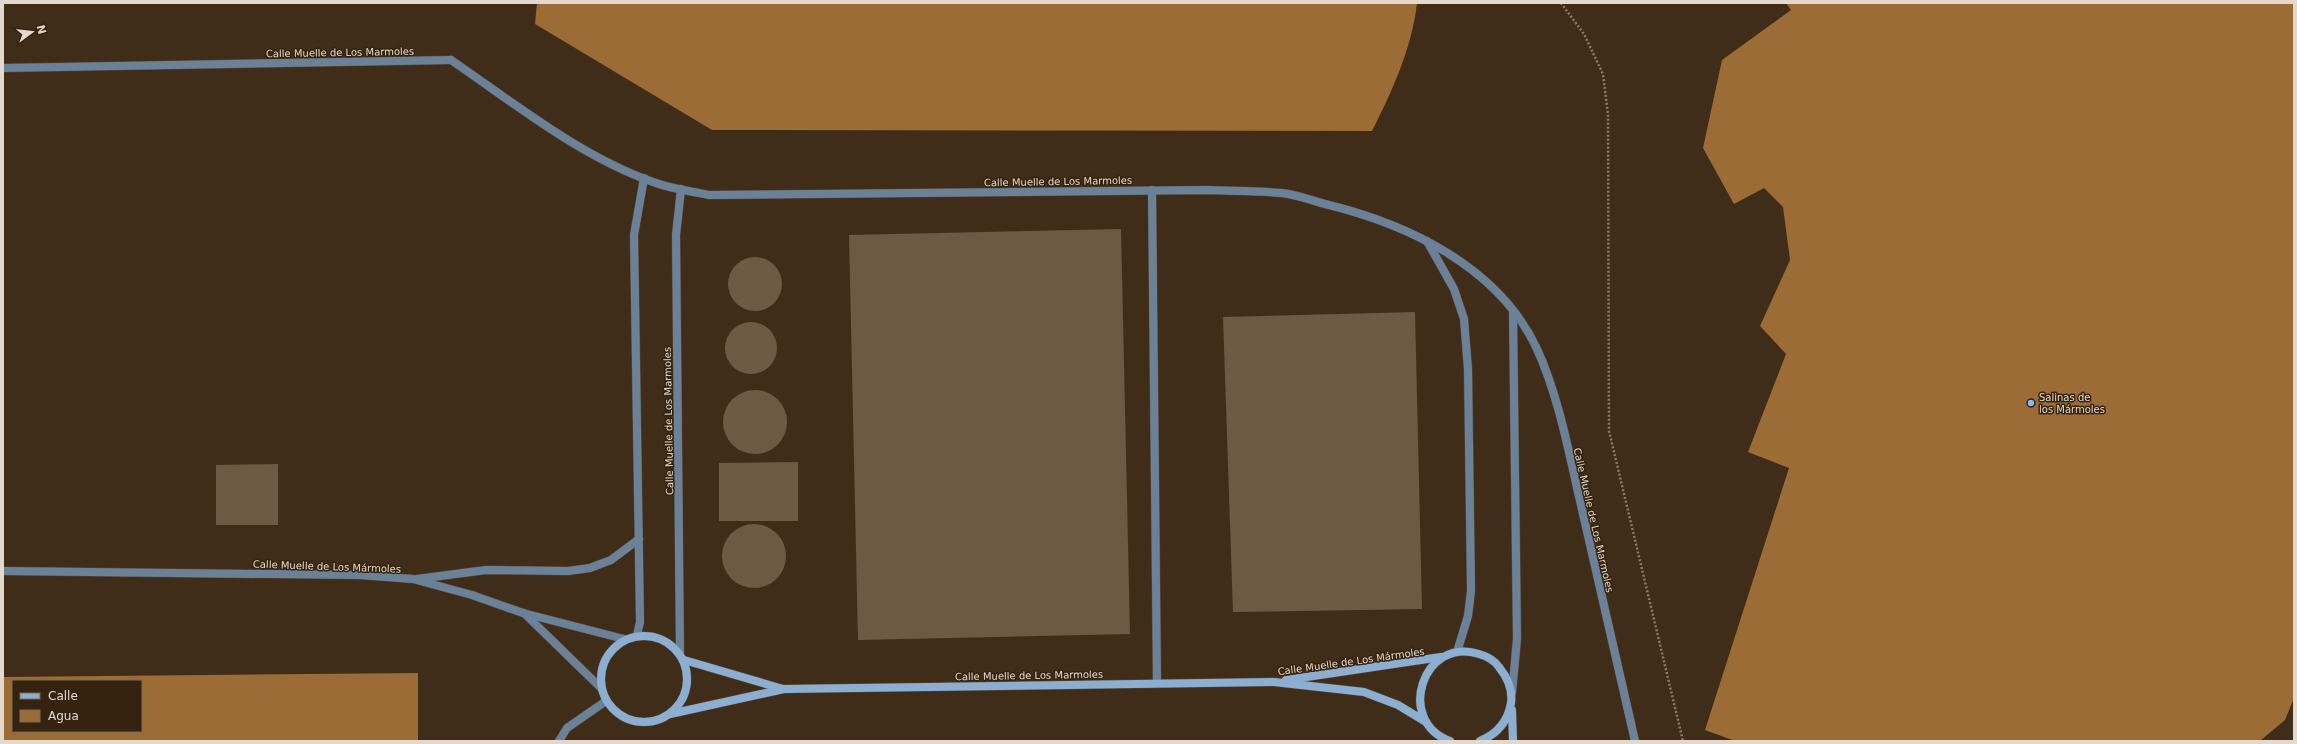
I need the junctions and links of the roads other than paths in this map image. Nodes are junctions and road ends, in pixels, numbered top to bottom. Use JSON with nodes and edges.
{"nodes":[{"id":1,"x":3,"y":68,"type":"edge"},
{"id":2,"x":644,"y":178,"type":"junction"},
{"id":3,"x":682,"y":189,"type":"junction"},
{"id":4,"x":1152,"y":190,"type":"junction"},
{"id":5,"x":1427,"y":241,"type":"junction"},
{"id":6,"x":1513,"y":311,"type":"junction"},
{"id":7,"x":639,"y":540,"type":"junction"},
{"id":8,"x":3,"y":571,"type":"edge"},
{"id":9,"x":413,"y":579,"type":"junction"},
{"id":10,"x":523,"y":613,"type":"junction"},
{"id":11,"x":637,"y":635,"type":"junction"},
{"id":12,"x":624,"y":639,"type":"junction"},
{"id":13,"x":1457,"y":652,"type":"junction"},
{"id":14,"x":682,"y":657,"type":"junction"},
{"id":15,"x":1443,"y":657,"type":"junction"},
{"id":16,"x":1274,"y":682,"type":"junction"},
{"id":17,"x":1157,"y":683,"type":"junction"},
{"id":18,"x":601,"y":688,"type":"junction"},
{"id":19,"x":784,"y":689,"type":"junction"},
{"id":20,"x":606,"y":701,"type":"junction"},
{"id":21,"x":1512,"y":702,"type":"junction"},
{"id":22,"x":670,"y":714,"type":"junction"},
{"id":23,"x":1426,"y":722,"type":"junction"},
{"id":24,"x":559,"y":741,"type":"edge"},
{"id":25,"x":1449,"y":741,"type":"edge"},
{"id":26,"x":1480,"y":741,"type":"edge"},
{"id":27,"x":1513,"y":741,"type":"edge"},
{"id":28,"x":1635,"y":741,"type":"edge"}],
"edges":[{"from":1,"to":2,"type":"street","name":"Calle Muelle de Los Marmoles"},
{"from":2,"to":3,"type":"street","name":"Calle Muelle de Los Marmoles"},
{"from":2,"to":7,"type":"street"},
{"from":3,"to":4,"type":"street","name":"Calle Muelle de Los Marmoles"},
{"from":3,"to":14,"type":"street","name":"Calle Muelle de Los Marmoles"},
{"from":4,"to":5,"type":"street","name":"Calle Muelle de Los Marmoles"},
{"from":4,"to":17,"type":"street"},
{"from":5,"to":6,"type":"street","name":"Calle Muelle de Los Marmoles"},
{"from":5,"to":13,"type":"street"},
{"from":6,"to":21,"type":"street"},
{"from":6,"to":28,"type":"street","name":"Calle Muelle de Los Marmoles"},
{"from":7,"to":9,"type":"street"},
{"from":7,"to":11,"type":"street"},
{"from":8,"to":9,"type":"street","name":"Calle Muelle de Los Mármoles"},
{"from":9,"to":10,"type":"street","name":"Calle Muelle de Los Mármoles"},
{"from":10,"to":12,"type":"street","name":"Calle Muelle de Los Mármoles"},
{"from":10,"to":18,"type":"street","name":"Calle Muelle de Los Mármoles"},
{"from":11,"to":12,"type":"street"},
{"from":11,"to":14,"type":"street"},
{"from":12,"to":18,"type":"street"},
{"from":13,"to":15,"type":"street"},
{"from":13,"to":21,"type":"street"},
{"from":14,"to":19,"type":"street","name":"Calle Muelle de Los Marmoles"},
{"from":14,"to":22,"type":"street"},
{"from":15,"to":16,"type":"street","name":"Calle Muelle de Los Mármoles"},
{"from":15,"to":23,"type":"street"},
{"from":16,"to":17,"type":"street","name":"Calle Muelle de Los Marmoles"},
{"from":16,"to":23,"type":"street","name":"Calle Muelle de Los Mármoles"},
{"from":17,"to":19,"type":"street","name":"Calle Muelle de Los Marmoles"},
{"from":18,"to":20,"type":"street"},
{"from":19,"to":22,"type":"street","name":"Calle Muelle de Los Marmoles"},
{"from":20,"to":22,"type":"street"},
{"from":20,"to":24,"type":"street"},
{"from":21,"to":26,"type":"street"},
{"from":21,"to":27,"type":"street"},
{"from":23,"to":25,"type":"street","name":"Calle Muelle de Los Mármoles"}]}
